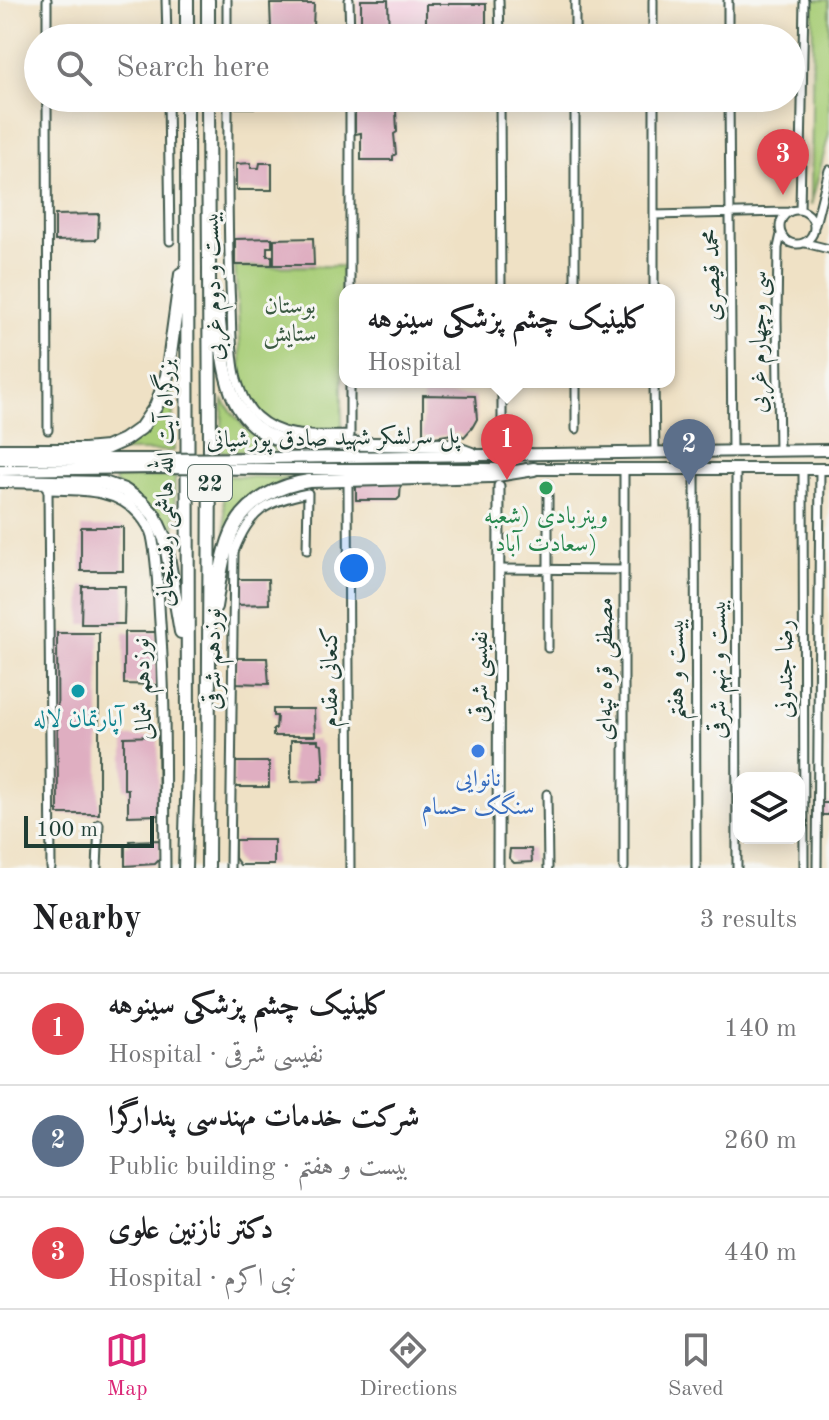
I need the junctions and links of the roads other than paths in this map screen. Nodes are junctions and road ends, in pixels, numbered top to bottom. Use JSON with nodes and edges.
{"nodes":[{"id":1,"x":47,"y":0,"type":"edge"},
{"id":2,"x":166,"y":0,"type":"edge"},
{"id":3,"x":187,"y":0,"type":"edge"},
{"id":4,"x":208,"y":0,"type":"edge"},
{"id":5,"x":227,"y":0,"type":"edge"},
{"id":6,"x":349,"y":0,"type":"edge"},
{"id":7,"x":499,"y":0,"type":"edge"},
{"id":8,"x":575,"y":0,"type":"edge"},
{"id":9,"x":653,"y":0,"type":"edge"},
{"id":10,"x":728,"y":0,"type":"edge"},
{"id":11,"x":804,"y":0,"type":"edge"},
{"id":12,"x":47,"y":24,"type":"edge"},
{"id":13,"x":167,"y":24,"type":"edge"},
{"id":14,"x":187,"y":24,"type":"edge"},
{"id":15,"x":208,"y":24,"type":"edge"},
{"id":16,"x":227,"y":24,"type":"edge"},
{"id":17,"x":350,"y":24,"type":"edge"},
{"id":18,"x":500,"y":24,"type":"edge"},
{"id":19,"x":575,"y":24,"type":"edge"},
{"id":20,"x":653,"y":24,"type":"edge"},
{"id":21,"x":728,"y":24,"type":"edge"},
{"id":22,"x":804,"y":24,"type":"edge"},
{"id":23,"x":47,"y":112,"type":"edge"},
{"id":24,"x":168,"y":112,"type":"edge"},
{"id":25,"x":187,"y":112,"type":"edge"},
{"id":26,"x":208,"y":112,"type":"edge"},
{"id":27,"x":228,"y":112,"type":"edge"},
{"id":28,"x":350,"y":112,"type":"edge"},
{"id":29,"x":500,"y":112,"type":"edge"},
{"id":30,"x":575,"y":112,"type":"edge"},
{"id":31,"x":654,"y":112,"type":"edge"},
{"id":32,"x":729,"y":112,"type":"edge"},
{"id":33,"x":802,"y":112,"type":"edge"},
{"id":34,"x":829,"y":170,"type":"edge"},
{"id":35,"x":800,"y":210,"type":"junction"},
{"id":36,"x":789,"y":212,"type":"junction"},
{"id":37,"x":730,"y":213,"type":"junction"},
{"id":38,"x":654,"y":215,"type":"junction"},
{"id":39,"x":814,"y":227,"type":"junction"},
{"id":40,"x":187,"y":231,"type":"junction"},
{"id":41,"x":781,"y":234,"type":"junction"},
{"id":42,"x":170,"y":241,"type":"dead end"},
{"id":43,"x":805,"y":243,"type":"junction"},
{"id":44,"x":829,"y":249,"type":"edge"},
{"id":45,"x":210,"y":258,"type":"junction"},
{"id":46,"x":350,"y":284,"type":"edge"},
{"id":47,"x":501,"y":284,"type":"edge"},
{"id":48,"x":575,"y":284,"type":"edge"},
{"id":49,"x":654,"y":284,"type":"edge"},
{"id":50,"x":350,"y":388,"type":"edge"},
{"id":51,"x":502,"y":388,"type":"edge"},
{"id":52,"x":576,"y":388,"type":"edge"},
{"id":53,"x":654,"y":388,"type":"edge"},
{"id":54,"x":576,"y":429,"type":"dead end"},
{"id":55,"x":48,"y":430,"type":"dead end"},
{"id":56,"x":0,"y":450,"type":"edge"},
{"id":57,"x":829,"y":450,"type":"edge"},
{"id":58,"x":779,"y":451,"type":"junction"},
{"id":59,"x":732,"y":452,"type":"junction"},
{"id":60,"x":655,"y":453,"type":"junction"},
{"id":61,"x":474,"y":455,"type":"junction"},
{"id":62,"x":531,"y":455,"type":"junction"},
{"id":63,"x":0,"y":459,"type":"edge"},
{"id":64,"x":156,"y":464,"type":"junction"},
{"id":65,"x":270,"y":464,"type":"junction"},
{"id":66,"x":534,"y":469,"type":"junction"},
{"id":67,"x":624,"y":469,"type":"junction"},
{"id":68,"x":824,"y":469,"type":"edge"},
{"id":69,"x":0,"y":470,"type":"edge"},
{"id":70,"x":695,"y":470,"type":"junction"},
{"id":71,"x":736,"y":470,"type":"junction"},
{"id":72,"x":803,"y":470,"type":"junction"},
{"id":73,"x":0,"y":481,"type":"edge"},
{"id":74,"x":548,"y":484,"type":"dead end"},
{"id":75,"x":499,"y":486,"type":"dead end"},
{"id":76,"x":348,"y":487,"type":"dead end"},
{"id":77,"x":48,"y":489,"type":"joint"},
{"id":78,"x":307,"y":550,"type":"dead end"},
{"id":79,"x":499,"y":569,"type":"junction"},
{"id":80,"x":548,"y":569,"type":"junction"},
{"id":81,"x":624,"y":570,"type":"junction"},
{"id":82,"x":208,"y":642,"type":"junction"},
{"id":83,"x":548,"y":648,"type":"dead end"},
{"id":84,"x":187,"y":664,"type":"junction"},
{"id":85,"x":804,"y":683,"type":"junction"},
{"id":86,"x":818,"y":683,"type":"junction"},
{"id":87,"x":547,"y":794,"type":"dead end"},
{"id":88,"x":99,"y":824,"type":"dead end"},
{"id":89,"x":51,"y":868,"type":"edge"},
{"id":90,"x":97,"y":868,"type":"edge"},
{"id":91,"x":165,"y":868,"type":"edge"},
{"id":92,"x":185,"y":868,"type":"edge"},
{"id":93,"x":208,"y":868,"type":"edge"},
{"id":94,"x":230,"y":868,"type":"edge"},
{"id":95,"x":350,"y":868,"type":"edge"},
{"id":96,"x":498,"y":868,"type":"edge"},
{"id":97,"x":548,"y":868,"type":"edge"},
{"id":98,"x":624,"y":868,"type":"edge"},
{"id":99,"x":696,"y":868,"type":"edge"},
{"id":100,"x":737,"y":868,"type":"edge"},
{"id":101,"x":804,"y":868,"type":"edge"},
{"id":102,"x":817,"y":868,"type":"edge"}],
"edges":[{"from":1,"to":12,"type":"street"},
{"from":2,"to":13,"type":"street"},
{"from":3,"to":14,"type":"highway"},
{"from":4,"to":15,"type":"highway"},
{"from":5,"to":16,"type":"street"},
{"from":6,"to":17,"type":"street"},
{"from":7,"to":18,"type":"street"},
{"from":8,"to":19,"type":"street"},
{"from":9,"to":20,"type":"street"},
{"from":10,"to":21,"type":"street"},
{"from":11,"to":22,"type":"street"},
{"from":23,"to":55,"type":"street"},
{"from":24,"to":42,"type":"street"},
{"from":25,"to":40,"type":"highway","name":"بزرگراه آیت الله هاشمی رفسنجانی","number":"22"},
{"from":26,"to":45,"type":"highway","name":"بزرگراه آیت الله هاشمی رفسنجانی","number":"22"},
{"from":27,"to":50,"type":"street","name":"بیست و دوم غربی"},
{"from":28,"to":46,"type":"street"},
{"from":29,"to":47,"type":"street"},
{"from":30,"to":48,"type":"street"},
{"from":31,"to":38,"type":"street"},
{"from":32,"to":37,"type":"street","name":"محمد قیصری"},
{"from":33,"to":35,"type":"street"},
{"from":34,"to":39,"type":"street"},
{"from":35,"to":36,"type":"street"},
{"from":35,"to":39,"type":"street"},
{"from":36,"to":37,"type":"street"},
{"from":36,"to":41,"type":"street"},
{"from":37,"to":38,"type":"street"},
{"from":37,"to":59,"type":"street","name":"محمد قیصری"},
{"from":38,"to":49,"type":"street"},
{"from":39,"to":43,"type":"street"},
{"from":40,"to":56,"type":"highway"},
{"from":40,"to":84,"type":"highway","name":"بزرگراه آیت الله هاشمی رفسنجانی","number":"22"},
{"from":41,"to":43,"type":"street"},
{"from":41,"to":58,"type":"street","name":"سی وچهارم غربی"},
{"from":43,"to":44,"type":"street"},
{"from":45,"to":61,"type":"highway"},
{"from":45,"to":82,"type":"highway","name":"بزرگراه آیت الله هاشمی رفسنجانی","number":"22"},
{"from":51,"to":62,"type":"street"},
{"from":52,"to":54,"type":"street"},
{"from":53,"to":60,"type":"street"},
{"from":57,"to":58,"type":"main road","name":"پل سرلشکر شهید صادق پورشیانی"},
{"from":58,"to":59,"type":"main road","name":"پل سرلشکر شهید صادق پورشیانی"},
{"from":59,"to":60,"type":"main road","name":"پل سرلشکر شهید صادق پورشیانی"},
{"from":60,"to":62,"type":"main road","name":"پل سرلشکر شهید صادق پورشیانی"},
{"from":61,"to":62,"type":"main road","name":"پل سرلشکر شهید صادق پورشیانی"},
{"from":61,"to":65,"type":"main road","name":"پل سرلشکر شهید صادق پورشیانی"},
{"from":63,"to":64,"type":"main road","name":"پل سرلشکر شهید صادق پورشیانی"},
{"from":64,"to":65,"type":"main road","name":"پل سرلشکر شهید صادق پورشیانی","bridge":true},
{"from":64,"to":69,"type":"main road","name":"پل سرلشکر شهید صادق پورشیانی"},
{"from":65,"to":66,"type":"main road","name":"پل سرلشکر شهید صادق پورشیانی"},
{"from":66,"to":67,"type":"main road","name":"پل سرلشکر شهید صادق پورشیانی"},
{"from":66,"to":82,"type":"highway"},
{"from":67,"to":70,"type":"main road","name":"پل سرلشکر شهید صادق پورشیانی"},
{"from":67,"to":81,"type":"street","name":"مصطفی قره تپه‌ای"},
{"from":68,"to":72,"type":"main road","name":"پل سرلشکر شهید صادق پورشیانی"},
{"from":68,"to":86,"type":"street","name":"رضا جندونی"},
{"from":70,"to":71,"type":"main road","name":"پل سرلشکر شهید صادق پورشیانی"},
{"from":70,"to":99,"type":"street","name":"بیست و هفتم"},
{"from":71,"to":72,"type":"main road","name":"پل سرلشکر شهید صادق پورشیانی"},
{"from":71,"to":100,"type":"street","name":"بیست و نهم شرقی"},
{"from":72,"to":85,"type":"street","name":"رضا جندونی"},
{"from":73,"to":84,"type":"highway"},
{"from":74,"to":80,"type":"street"},
{"from":75,"to":79,"type":"street","name":"نفیسی شرقی"},
{"from":76,"to":95,"type":"street","name":"کنعانی مقدم"},
{"from":77,"to":89,"type":"street"},
{"from":77,"to":91,"type":"street","name":"نوزدهم شمالی"},
{"from":78,"to":94,"type":"street","name":"نوزدهم شرقی"},
{"from":79,"to":80,"type":"street"},
{"from":79,"to":96,"type":"street","name":"نفیسی شرقی"},
{"from":80,"to":81,"type":"street"},
{"from":80,"to":83,"type":"street"},
{"from":81,"to":98,"type":"street","name":"مصطفی قره تپه‌ای"},
{"from":82,"to":93,"type":"highway","name":"بزرگراه آیت الله هاشمی رفسنجانی","number":"22"},
{"from":84,"to":92,"type":"highway","name":"بزرگراه آیت الله هاشمی رفسنجانی","number":"22"},
{"from":85,"to":86,"type":"street"},
{"from":85,"to":101,"type":"street","name":"رضا جندونی"},
{"from":86,"to":102,"type":"street","name":"رضا جندونی"},
{"from":87,"to":97,"type":"street"},
{"from":88,"to":90,"type":"street"}]}
